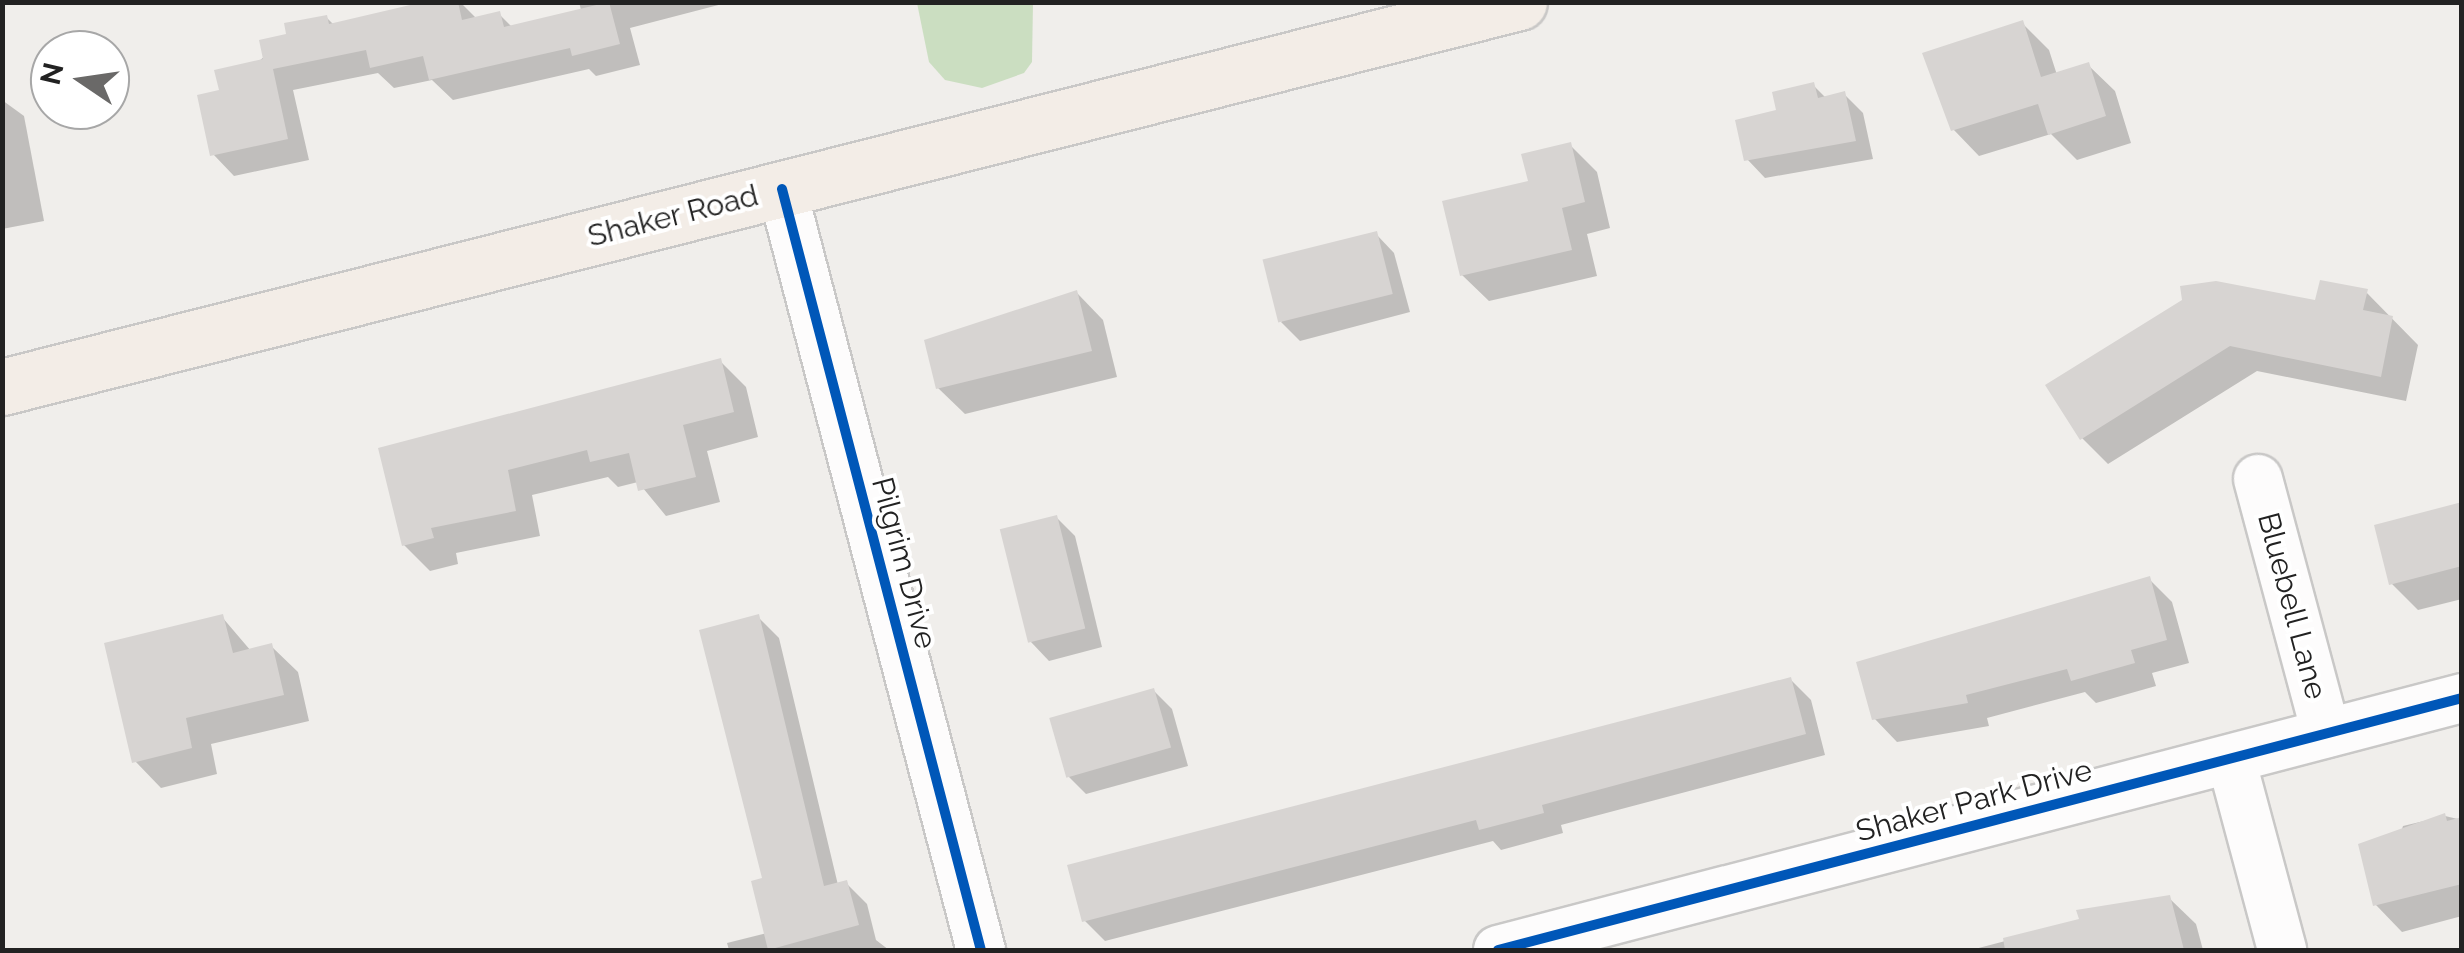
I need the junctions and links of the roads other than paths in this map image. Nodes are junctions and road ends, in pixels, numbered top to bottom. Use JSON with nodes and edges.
{"nodes":[{"id":1,"x":1519,"y":2,"type":"edge"},
{"id":2,"x":782,"y":189,"type":"junction"},
{"id":3,"x":2,"y":386,"type":"edge"},
{"id":4,"x":2258,"y":480,"type":"dead end"},
{"id":5,"x":2462,"y":698,"type":"edge"},
{"id":6,"x":2326,"y":733,"type":"junction"},
{"id":7,"x":2231,"y":759,"type":"junction"},
{"id":8,"x":982,"y":950,"type":"edge"},
{"id":9,"x":1498,"y":950,"type":"edge"},
{"id":10,"x":2282,"y":950,"type":"edge"}],
"edges":[{"from":1,"to":2,"type":"main road","name":"Shaker Road"},
{"from":2,"to":3,"type":"main road","name":"Shaker Road"},
{"from":2,"to":8,"type":"street","name":"Pilgrim Drive"},
{"from":4,"to":6,"type":"street","name":"Bluebell Lane"},
{"from":5,"to":6,"type":"street","name":"Shaker Park Drive"},
{"from":6,"to":7,"type":"street","name":"Shaker Park Drive"},
{"from":7,"to":9,"type":"street","name":"Shaker Park Drive"},
{"from":7,"to":10,"type":"street"}]}
